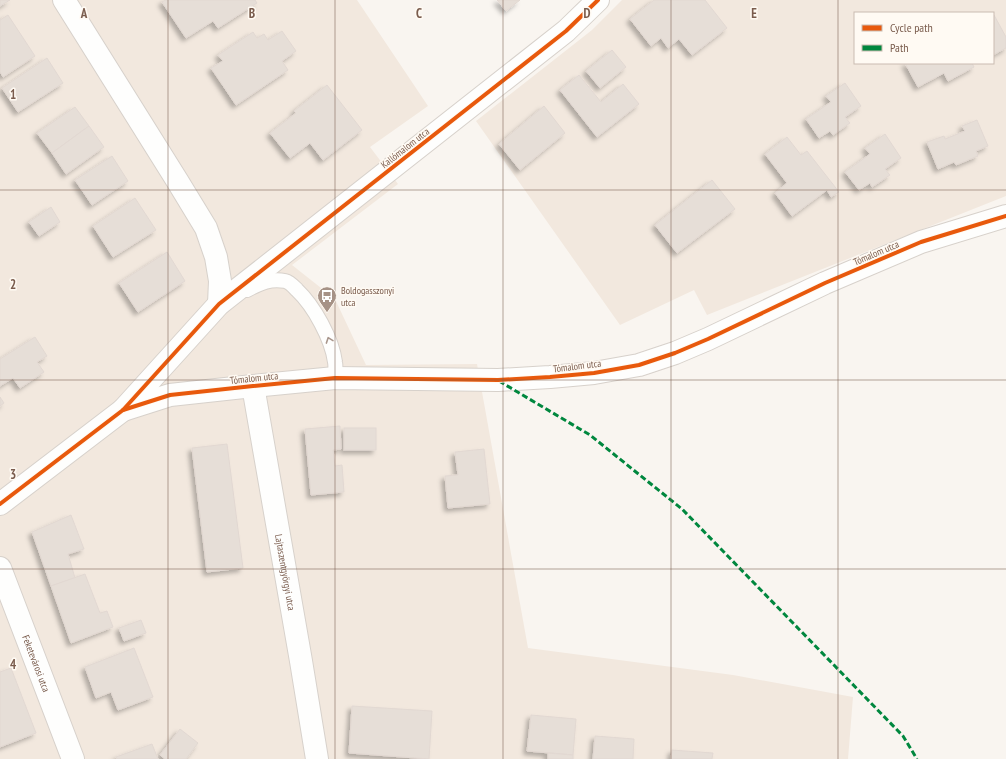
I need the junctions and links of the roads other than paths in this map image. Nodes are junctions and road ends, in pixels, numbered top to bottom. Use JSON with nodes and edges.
{"nodes":[{"id":1,"x":64,"y":0,"type":"edge"},
{"id":2,"x":598,"y":0,"type":"edge"},
{"id":3,"x":1006,"y":216,"type":"edge"},
{"id":4,"x":219,"y":304,"type":"junction"},
{"id":5,"x":335,"y":378,"type":"junction"},
{"id":6,"x":253,"y":386,"type":"junction"},
{"id":7,"x":123,"y":410,"type":"junction"},
{"id":8,"x":0,"y":504,"type":"edge"},
{"id":9,"x":0,"y":568,"type":"edge"},
{"id":10,"x":73,"y":759,"type":"edge"},
{"id":11,"x":317,"y":759,"type":"edge"}],
"edges":[{"from":1,"to":4,"type":"street"},
{"from":2,"to":4,"type":"street","name":"Kallómalom utca"},
{"from":3,"to":5,"type":"street","name":"Tómalom utca"},
{"from":5,"to":4,"type":"lane","one_way":true},
{"from":4,"to":7,"type":"street","name":"Tómalom utca"},
{"from":5,"to":6,"type":"street","name":"Tómalom utca"},
{"from":6,"to":7,"type":"street","name":"Tómalom utca"},
{"from":6,"to":11,"type":"street","name":"Lajtaszentgyörgyi utca"},
{"from":7,"to":8,"type":"street","name":"Tómalom utca"},
{"from":9,"to":10,"type":"street","name":"Feketevárosi utca"}]}
